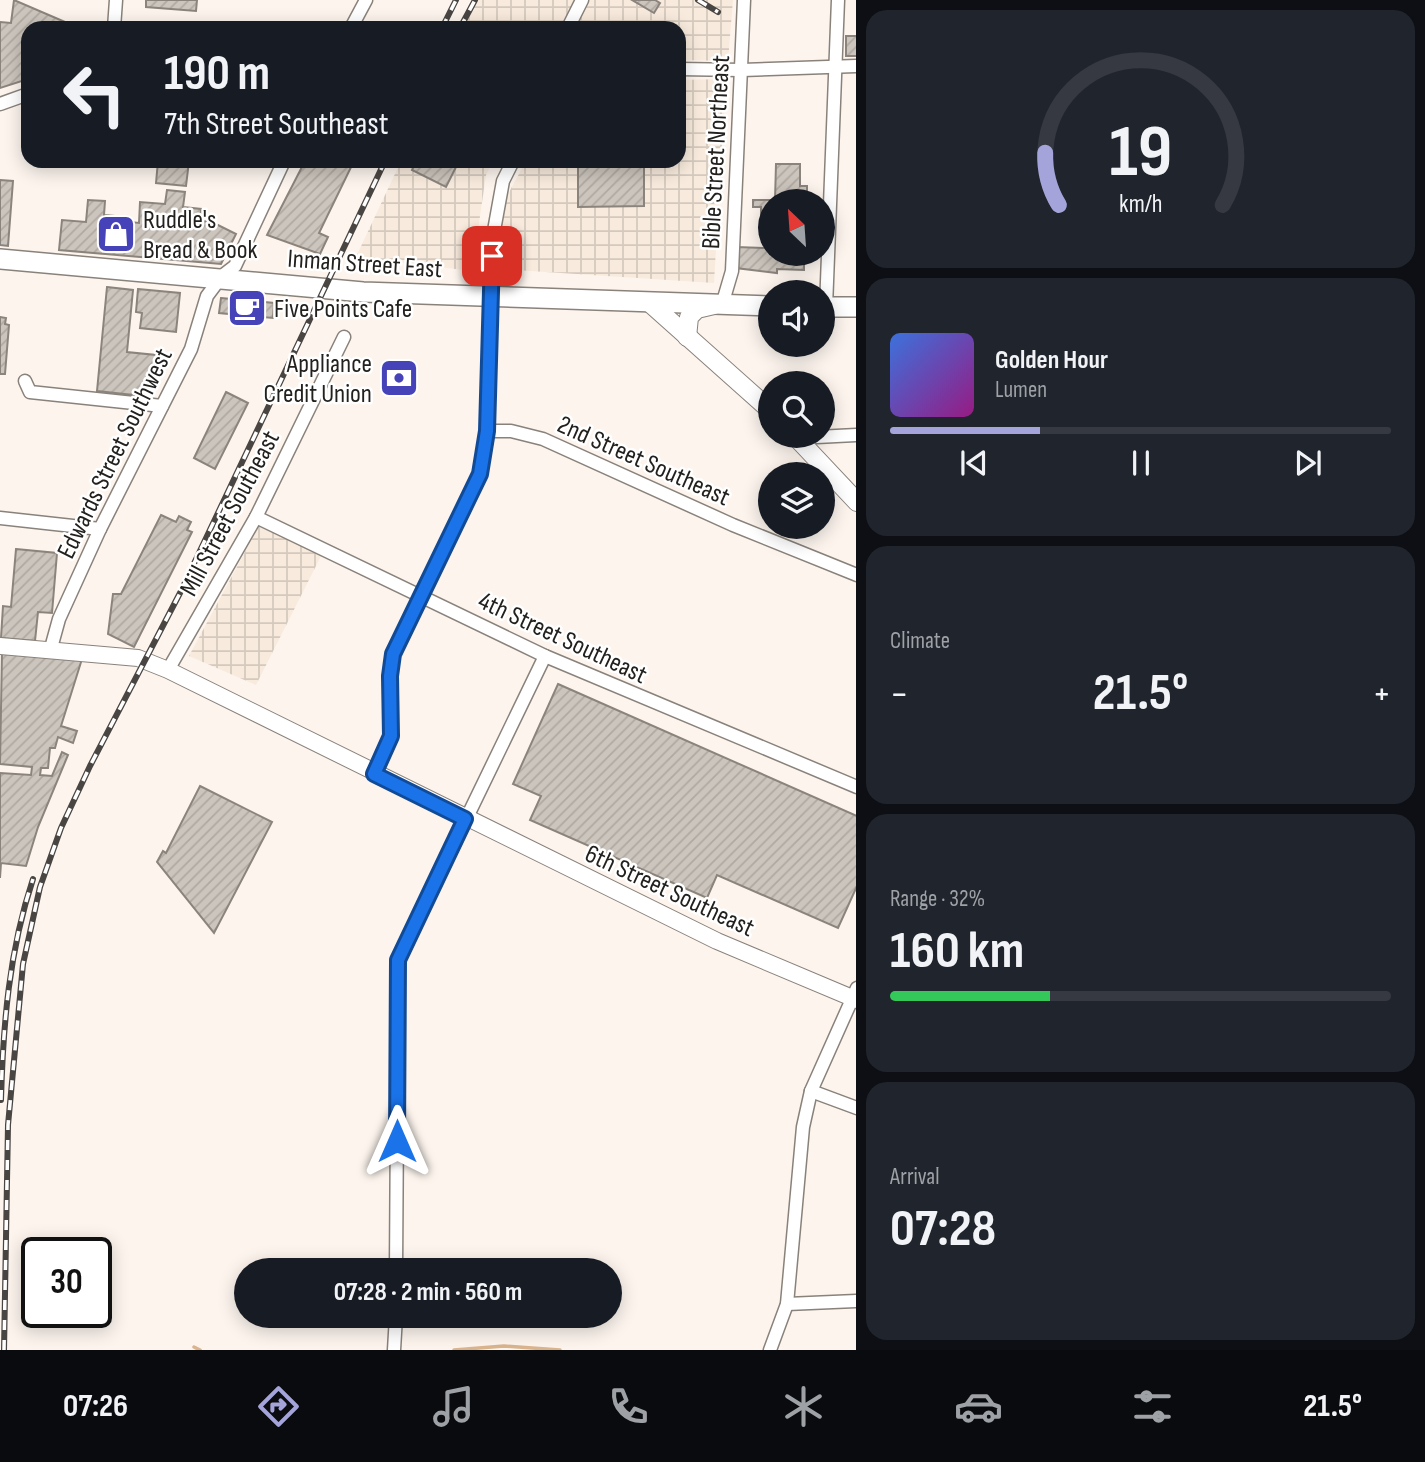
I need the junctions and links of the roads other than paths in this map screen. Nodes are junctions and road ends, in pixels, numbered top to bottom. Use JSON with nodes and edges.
{"nodes":[{"id":1,"x":116,"y":0,"type":"edge"},
{"id":2,"x":366,"y":0,"type":"edge"},
{"id":3,"x":582,"y":0,"type":"edge"},
{"id":4,"x":744,"y":0,"type":"edge"},
{"id":5,"x":838,"y":0,"type":"edge"},
{"id":6,"x":114,"y":21,"type":"edge"},
{"id":7,"x":355,"y":21,"type":"edge"},
{"id":8,"x":572,"y":21,"type":"edge"},
{"id":9,"x":836,"y":66,"type":"junction"},
{"id":10,"x":856,"y":66,"type":"edge"},
{"id":11,"x":686,"y":69,"type":"edge"},
{"id":12,"x":742,"y":70,"type":"junction"},
{"id":13,"x":21,"y":96,"type":"edge"},
{"id":14,"x":0,"y":104,"type":"edge"},
{"id":15,"x":281,"y":168,"type":"edge"},
{"id":16,"x":510,"y":168,"type":"edge"},
{"id":17,"x":0,"y":259,"type":"edge"},
{"id":18,"x":220,"y":279,"type":"junction"},
{"id":19,"x":825,"y":280,"type":"edge"},
{"id":20,"x":491,"y":297,"type":"junction"},
{"id":21,"x":650,"y":303,"type":"junction"},
{"id":22,"x":718,"y":305,"type":"junction"},
{"id":23,"x":758,"y":306,"type":"edge"},
{"id":24,"x":835,"y":307,"type":"edge"},
{"id":25,"x":856,"y":307,"type":"edge"},
{"id":26,"x":344,"y":337,"type":"dead end"},
{"id":27,"x":687,"y":337,"type":"junction"},
{"id":28,"x":25,"y":381,"type":"dead end"},
{"id":29,"x":758,"y":399,"type":"edge"},
{"id":30,"x":162,"y":406,"type":"junction"},
{"id":31,"x":487,"y":431,"type":"junction"},
{"id":32,"x":856,"y":435,"type":"edge"},
{"id":33,"x":835,"y":436,"type":"edge"},
{"id":34,"x":806,"y":448,"type":"edge"},
{"id":35,"x":856,"y":502,"type":"edge"},
{"id":36,"x":256,"y":516,"type":"junction"},
{"id":37,"x":0,"y":518,"type":"edge"},
{"id":38,"x":100,"y":529,"type":"junction"},
{"id":39,"x":856,"y":575,"type":"edge"},
{"id":40,"x":423,"y":598,"type":"junction"},
{"id":41,"x":0,"y":646,"type":"edge"},
{"id":42,"x":51,"y":648,"type":"junction"},
{"id":43,"x":545,"y":656,"type":"junction"},
{"id":44,"x":168,"y":670,"type":"junction"},
{"id":45,"x":374,"y":774,"type":"junction"},
{"id":46,"x":856,"y":787,"type":"edge"},
{"id":47,"x":465,"y":819,"type":"junction"},
{"id":48,"x":855,"y":995,"type":"edge"},
{"id":49,"x":811,"y":1091,"type":"junction"},
{"id":50,"x":856,"y":1108,"type":"edge"},
{"id":51,"x":396,"y":1258,"type":"edge"},
{"id":52,"x":856,"y":1301,"type":"edge"},
{"id":53,"x":787,"y":1304,"type":"junction"},
{"id":54,"x":395,"y":1328,"type":"edge"},
{"id":55,"x":394,"y":1350,"type":"edge"},
{"id":56,"x":771,"y":1350,"type":"edge"}],
"edges":[{"from":1,"to":6,"type":"street"},
{"from":2,"to":7,"type":"street"},
{"from":3,"to":8,"type":"street"},
{"from":4,"to":12,"type":"street","name":"Bible Street Northeast"},
{"from":5,"to":9,"type":"street"},
{"from":9,"to":10,"type":"street"},
{"from":9,"to":12,"type":"street"},
{"from":9,"to":19,"type":"street"},
{"from":11,"to":12,"type":"street"},
{"from":12,"to":22,"type":"street","name":"Bible Street Northeast"},
{"from":13,"to":14,"type":"street"},
{"from":15,"to":18,"type":"street","name":"Edwards Street Southwest"},
{"from":16,"to":20,"type":"street"},
{"from":17,"to":18,"type":"main road","name":"Inman Street East"},
{"from":18,"to":20,"type":"main road","name":"Inman Street East"},
{"from":18,"to":30,"type":"street","name":"Edwards Street Southwest"},
{"from":20,"to":21,"type":"main road","name":"Inman Street East"},
{"from":20,"to":31,"type":"street"},
{"from":21,"to":22,"type":"main road","name":"Inman Street East"},
{"from":21,"to":27,"type":"main road"},
{"from":22,"to":23,"type":"main road","name":"Inman Street East"},
{"from":22,"to":27,"type":"main road"},
{"from":24,"to":25,"type":"main road"},
{"from":26,"to":36,"type":"street","name":"Mill Street Southeast"},
{"from":27,"to":29,"type":"main road"},
{"from":28,"to":30,"type":"street"},
{"from":30,"to":38,"type":"street","name":"Edwards Street Southwest"},
{"from":31,"to":39,"type":"street","name":"2nd Street Southeast"},
{"from":31,"to":40,"type":"street"},
{"from":32,"to":33,"type":"street"},
{"from":34,"to":35,"type":"main road"},
{"from":36,"to":40,"type":"street","name":"4th Street Southeast"},
{"from":36,"to":44,"type":"street","name":"Mill Street Southeast"},
{"from":37,"to":38,"type":"street"},
{"from":38,"to":42,"type":"street","name":"Edwards Street Southwest"},
{"from":40,"to":43,"type":"street","name":"4th Street Southeast"},
{"from":40,"to":45,"type":"street"},
{"from":41,"to":42,"type":"street","name":"6th Street Southeast"},
{"from":42,"to":44,"type":"street","name":"6th Street Southeast"},
{"from":43,"to":46,"type":"street","name":"4th Street Southeast"},
{"from":43,"to":47,"type":"street"},
{"from":44,"to":45,"type":"street","name":"6th Street Southeast"},
{"from":45,"to":47,"type":"street","name":"6th Street Southeast"},
{"from":47,"to":48,"type":"street","name":"6th Street Southeast"},
{"from":47,"to":51,"type":"street"},
{"from":48,"to":49,"type":"street"},
{"from":49,"to":50,"type":"street"},
{"from":49,"to":53,"type":"street"},
{"from":52,"to":53,"type":"street"},
{"from":53,"to":56,"type":"street"},
{"from":54,"to":55,"type":"street"}]}
